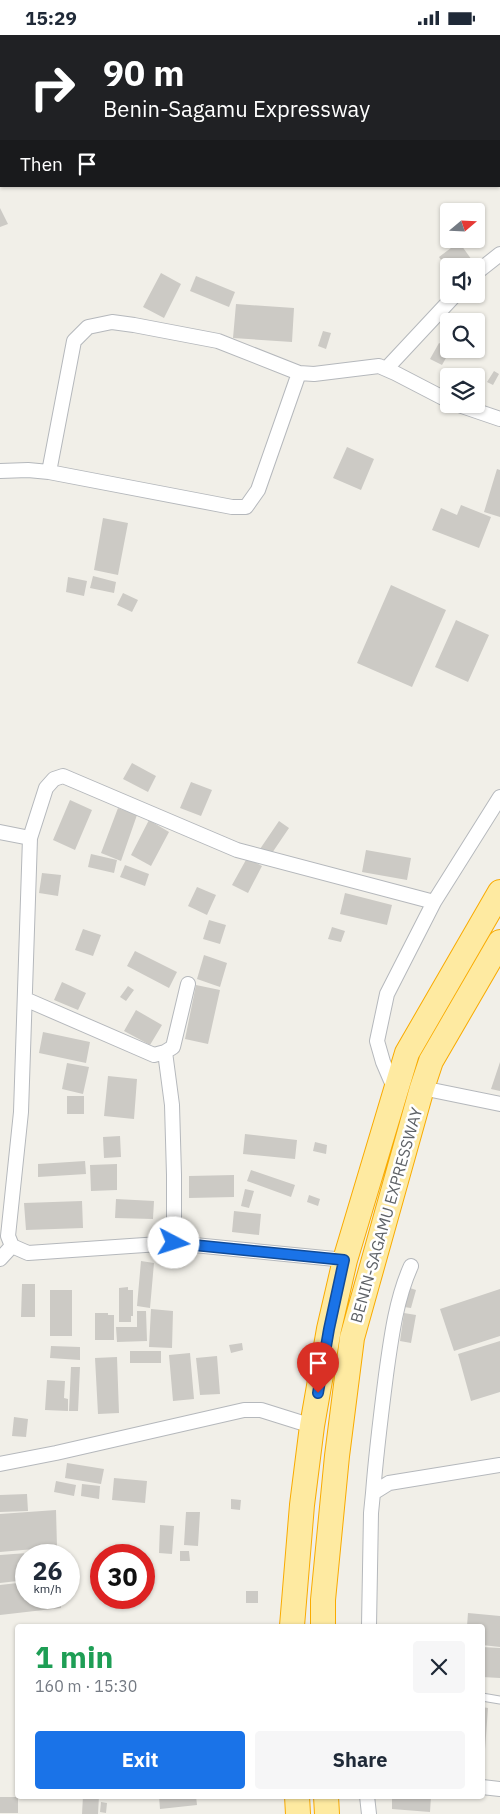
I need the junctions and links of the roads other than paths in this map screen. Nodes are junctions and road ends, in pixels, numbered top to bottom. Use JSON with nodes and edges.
{"nodes":[{"id":1,"x":500,"y":253,"type":"edge"},
{"id":2,"x":485,"y":266,"type":"edge"},
{"id":3,"x":448,"y":303,"type":"edge"},
{"id":4,"x":386,"y":369,"type":"junction"},
{"id":5,"x":299,"y":373,"type":"junction"},
{"id":6,"x":440,"y":396,"type":"edge"},
{"id":7,"x":482,"y":413,"type":"edge"},
{"id":8,"x":500,"y":419,"type":"edge"},
{"id":9,"x":0,"y":471,"type":"edge"},
{"id":10,"x":50,"y":472,"type":"junction"},
{"id":11,"x":500,"y":797,"type":"edge"},
{"id":12,"x":0,"y":832,"type":"edge"},
{"id":13,"x":30,"y":838,"type":"junction"},
{"id":14,"x":500,"y":892,"type":"edge"},
{"id":15,"x":434,"y":902,"type":"junction"},
{"id":16,"x":500,"y":942,"type":"edge"},
{"id":17,"x":188,"y":984,"type":"dead end"},
{"id":18,"x":25,"y":999,"type":"junction"},
{"id":19,"x":165,"y":1052,"type":"junction"},
{"id":20,"x":422,"y":1088,"type":"junction"},
{"id":21,"x":394,"y":1090,"type":"junction"},
{"id":22,"x":500,"y":1104,"type":"edge"},
{"id":23,"x":174,"y":1243,"type":"junction"},
{"id":24,"x":12,"y":1246,"type":"junction"},
{"id":25,"x":0,"y":1259,"type":"edge"},
{"id":26,"x":344,"y":1260,"type":"junction"},
{"id":27,"x":411,"y":1266,"type":"dead end"},
{"id":28,"x":312,"y":1426,"type":"junction"},
{"id":29,"x":0,"y":1464,"type":"edge"},
{"id":30,"x":500,"y":1465,"type":"edge"},
{"id":31,"x":373,"y":1493,"type":"junction"},
{"id":32,"x":292,"y":1624,"type":"edge"},
{"id":33,"x":323,"y":1624,"type":"edge"},
{"id":34,"x":369,"y":1624,"type":"edge"},
{"id":35,"x":485,"y":1698,"type":"edge"},
{"id":36,"x":500,"y":1700,"type":"edge"},
{"id":37,"x":485,"y":1787,"type":"edge"},
{"id":38,"x":500,"y":1789,"type":"edge"},
{"id":39,"x":297,"y":1799,"type":"edge"},
{"id":40,"x":326,"y":1799,"type":"edge"},
{"id":41,"x":367,"y":1799,"type":"edge"},
{"id":42,"x":298,"y":1814,"type":"edge"},
{"id":43,"x":328,"y":1814,"type":"edge"},
{"id":44,"x":369,"y":1814,"type":"edge"}],
"edges":[{"from":1,"to":2,"type":"street"},
{"from":3,"to":4,"type":"street"},
{"from":4,"to":5,"type":"street"},
{"from":4,"to":6,"type":"street"},
{"from":5,"to":10,"type":"street"},
{"from":5,"to":10,"type":"street"},
{"from":7,"to":8,"type":"street"},
{"from":9,"to":10,"type":"street"},
{"from":11,"to":15,"type":"street"},
{"from":12,"to":13,"type":"street"},
{"from":13,"to":15,"type":"street"},
{"from":13,"to":18,"type":"street"},
{"from":14,"to":21,"type":"highway","name":"BENIN-SAGAMU EXPRESSWAY"},
{"from":15,"to":21,"type":"street"},
{"from":16,"to":20,"type":"highway","name":"BENIN-SAGAMU EXPRESSWAY"},
{"from":17,"to":19,"type":"street"},
{"from":18,"to":19,"type":"street"},
{"from":18,"to":24,"type":"street"},
{"from":19,"to":23,"type":"street"},
{"from":20,"to":22,"type":"street"},
{"from":20,"to":33,"type":"highway","name":"BENIN-SAGAMU EXPRESSWAY"},
{"from":21,"to":26,"type":"highway","name":"BENIN-SAGAMU EXPRESSWAY"},
{"from":23,"to":24,"type":"street"},
{"from":23,"to":26,"type":"street"},
{"from":24,"to":25,"type":"street"},
{"from":26,"to":28,"type":"highway","name":"BENIN-SAGAMU EXPRESSWAY"},
{"from":27,"to":31,"type":"street"},
{"from":28,"to":29,"type":"street"},
{"from":28,"to":32,"type":"highway","name":"BENIN-SAGAMU EXPRESSWAY"},
{"from":30,"to":31,"type":"street"},
{"from":31,"to":34,"type":"street"},
{"from":35,"to":36,"type":"lane"},
{"from":37,"to":38,"type":"street"},
{"from":39,"to":42,"type":"highway"},
{"from":40,"to":43,"type":"highway"},
{"from":41,"to":44,"type":"street"}]}
